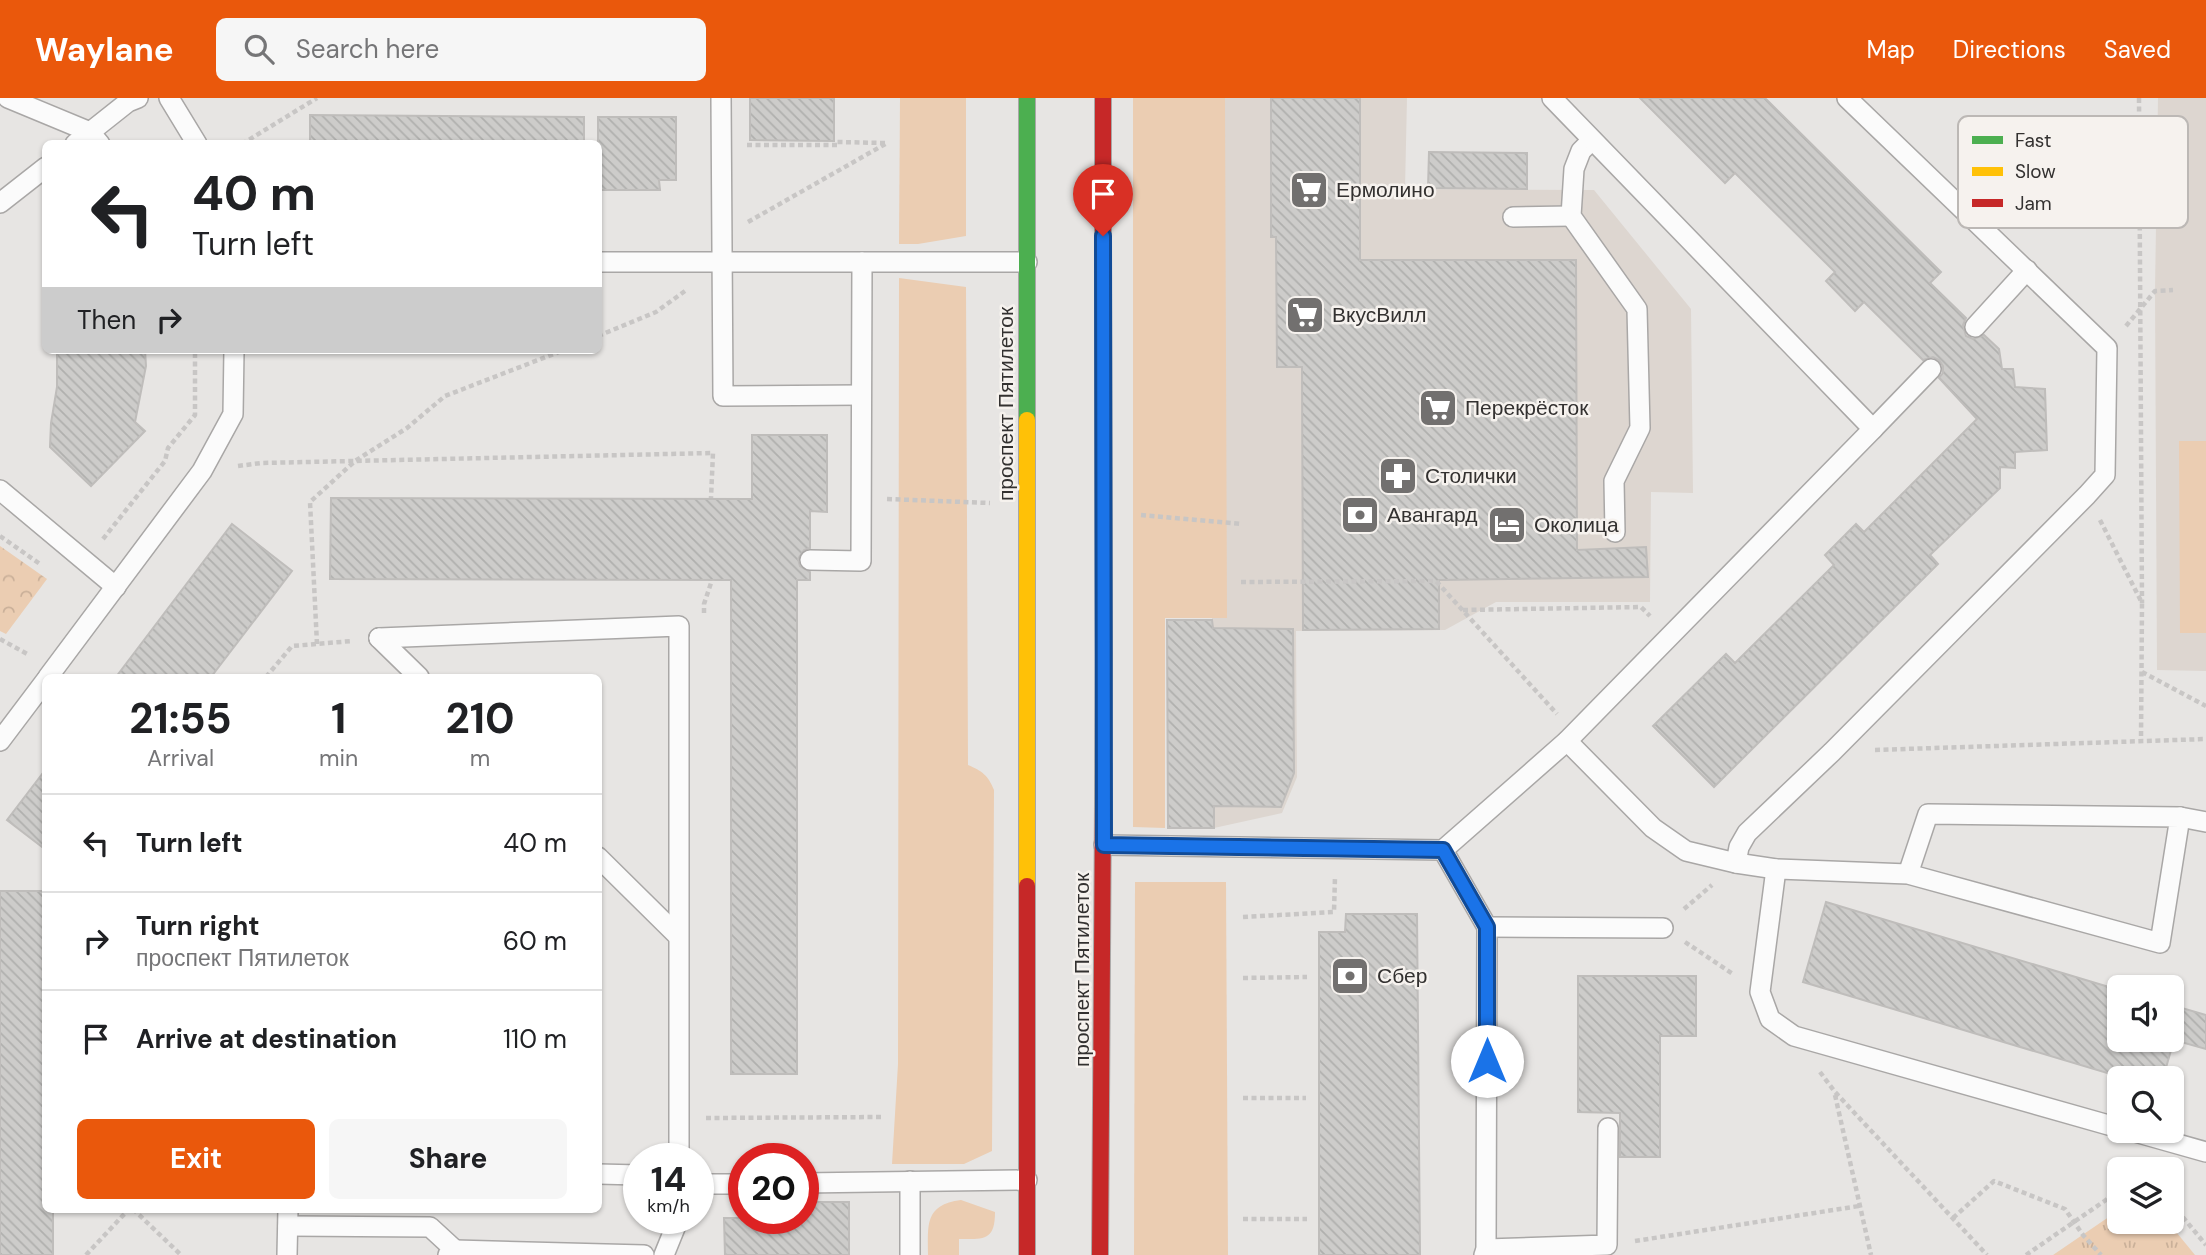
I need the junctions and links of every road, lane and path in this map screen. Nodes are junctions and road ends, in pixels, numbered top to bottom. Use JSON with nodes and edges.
{"nodes":[{"id":1,"x":8,"y":98,"type":"edge"},
{"id":2,"x":138,"y":98,"type":"edge"},
{"id":3,"x":169,"y":98,"type":"edge"},
{"id":4,"x":317,"y":98,"type":"edge"},
{"id":5,"x":721,"y":98,"type":"edge"},
{"id":6,"x":1027,"y":98,"type":"edge"},
{"id":7,"x":1103,"y":98,"type":"edge"},
{"id":8,"x":1552,"y":98,"type":"edge"},
{"id":9,"x":1847,"y":98,"type":"edge"},
{"id":10,"x":2139,"y":98,"type":"edge"},
{"id":11,"x":112,"y":104,"type":"edge"},
{"id":12,"x":2139,"y":116,"type":"edge"},
{"id":13,"x":88,"y":140,"type":"edge"},
{"id":14,"x":195,"y":140,"type":"edge"},
{"id":15,"x":249,"y":140,"type":"edge"},
{"id":16,"x":1592,"y":140,"type":"junction"},
{"id":17,"x":721,"y":145,"type":"junction"},
{"id":18,"x":42,"y":170,"type":"edge"},
{"id":19,"x":0,"y":203,"type":"edge"},
{"id":20,"x":1958,"y":204,"type":"edge"},
{"id":21,"x":1571,"y":215,"type":"junction"},
{"id":22,"x":1513,"y":217,"type":"dead end"},
{"id":23,"x":1983,"y":228,"type":"edge"},
{"id":24,"x":2141,"y":228,"type":"edge"},
{"id":25,"x":722,"y":237,"type":"junction"},
{"id":26,"x":602,"y":262,"type":"edge"},
{"id":27,"x":862,"y":262,"type":"junction"},
{"id":28,"x":1027,"y":262,"type":"junction"},
{"id":29,"x":722,"y":263,"type":"junction"},
{"id":30,"x":2027,"y":270,"type":"junction"},
{"id":31,"x":2173,"y":290,"type":"dead end"},
{"id":32,"x":2142,"y":307,"type":"junction"},
{"id":33,"x":1975,"y":327,"type":"dead end"},
{"id":34,"x":602,"y":334,"type":"edge"},
{"id":35,"x":2107,"y":348,"type":"junction"},
{"id":36,"x":195,"y":354,"type":"edge"},
{"id":37,"x":234,"y":354,"type":"edge"},
{"id":38,"x":554,"y":354,"type":"edge"},
{"id":39,"x":1931,"y":369,"type":"dead end"},
{"id":40,"x":861,"y":395,"type":"junction"},
{"id":41,"x":1873,"y":429,"type":"junction"},
{"id":42,"x":355,"y":461,"type":"junction"},
{"id":43,"x":202,"y":471,"type":"junction"},
{"id":44,"x":0,"y":491,"type":"edge"},
{"id":45,"x":2087,"y":495,"type":"junction"},
{"id":46,"x":711,"y":498,"type":"dead end"},
{"id":47,"x":1615,"y":532,"type":"dead end"},
{"id":48,"x":810,"y":560,"type":"dead end"},
{"id":49,"x":85,"y":561,"type":"junction"},
{"id":50,"x":712,"y":580,"type":"dead end"},
{"id":51,"x":1241,"y":582,"type":"dead end"},
{"id":52,"x":116,"y":587,"type":"junction"},
{"id":53,"x":2142,"y":603,"type":"junction"},
{"id":54,"x":1463,"y":610,"type":"junction"},
{"id":55,"x":704,"y":618,"type":"dead end"},
{"id":56,"x":1671,"y":636,"type":"junction"},
{"id":57,"x":379,"y":638,"type":"junction"},
{"id":58,"x":317,"y":644,"type":"junction"},
{"id":59,"x":2141,"y":672,"type":"junction"},
{"id":60,"x":51,"y":674,"type":"edge"},
{"id":61,"x":269,"y":674,"type":"edge"},
{"id":62,"x":416,"y":674,"type":"edge"},
{"id":63,"x":42,"y":686,"type":"edge"},
{"id":64,"x":2206,"y":706,"type":"edge"},
{"id":65,"x":2206,"y":739,"type":"edge"},
{"id":66,"x":2141,"y":740,"type":"junction"},
{"id":67,"x":0,"y":741,"type":"edge"},
{"id":68,"x":1567,"y":741,"type":"junction"},
{"id":69,"x":1832,"y":752,"type":"junction"},
{"id":70,"x":2180,"y":817,"type":"junction"},
{"id":71,"x":2206,"y":822,"type":"edge"},
{"id":72,"x":1104,"y":845,"type":"junction"},
{"id":73,"x":1335,"y":848,"type":"junction"},
{"id":74,"x":1443,"y":850,"type":"junction"},
{"id":75,"x":602,"y":861,"type":"edge"},
{"id":76,"x":1736,"y":863,"type":"junction"},
{"id":77,"x":1776,"y":869,"type":"junction"},
{"id":78,"x":1908,"y":874,"type":"junction"},
{"id":79,"x":1243,"y":917,"type":"dead end"},
{"id":80,"x":1487,"y":927,"type":"junction"},
{"id":81,"x":1663,"y":928,"type":"junction"},
{"id":82,"x":678,"y":936,"type":"junction"},
{"id":83,"x":1307,"y":977,"type":"dead end"},
{"id":84,"x":1243,"y":978,"type":"dead end"},
{"id":85,"x":1760,"y":992,"type":"junction"},
{"id":86,"x":1794,"y":1036,"type":"junction"},
{"id":87,"x":1835,"y":1092,"type":"junction"},
{"id":88,"x":1243,"y":1098,"type":"dead end"},
{"id":89,"x":1306,"y":1098,"type":"dead end"},
{"id":90,"x":884,"y":1117,"type":"dead end"},
{"id":91,"x":705,"y":1118,"type":"dead end"},
{"id":92,"x":2107,"y":1125,"type":"edge"},
{"id":93,"x":1608,"y":1128,"type":"dead end"},
{"id":94,"x":679,"y":1143,"type":"edge"},
{"id":95,"x":2174,"y":1143,"type":"edge"},
{"id":96,"x":2206,"y":1152,"type":"edge"},
{"id":97,"x":602,"y":1174,"type":"edge"},
{"id":98,"x":623,"y":1175,"type":"edge"},
{"id":99,"x":1027,"y":1180,"type":"junction"},
{"id":100,"x":910,"y":1181,"type":"junction"},
{"id":101,"x":819,"y":1183,"type":"edge"},
{"id":102,"x":2107,"y":1199,"type":"edge"},
{"id":103,"x":1859,"y":1206,"type":"junction"},
{"id":104,"x":127,"y":1213,"type":"edge"},
{"id":105,"x":135,"y":1213,"type":"edge"},
{"id":106,"x":288,"y":1218,"type":"edge"},
{"id":107,"x":1953,"y":1218,"type":"junction"},
{"id":108,"x":2184,"y":1218,"type":"edge"},
{"id":109,"x":1243,"y":1219,"type":"dead end"},
{"id":110,"x":1307,"y":1219,"type":"dead end"},
{"id":111,"x":2074,"y":1222,"type":"junction"},
{"id":112,"x":673,"y":1234,"type":"edge"},
{"id":113,"x":1607,"y":1245,"type":"junction"},
{"id":114,"x":2206,"y":1245,"type":"edge"},
{"id":115,"x":452,"y":1252,"type":"edge"},
{"id":116,"x":1485,"y":1252,"type":"edge"},
{"id":117,"x":86,"y":1255,"type":"edge"},
{"id":118,"x":181,"y":1255,"type":"edge"},
{"id":119,"x":288,"y":1255,"type":"edge"},
{"id":120,"x":644,"y":1255,"type":"edge"},
{"id":121,"x":664,"y":1255,"type":"edge"},
{"id":122,"x":909,"y":1255,"type":"edge"},
{"id":123,"x":1027,"y":1255,"type":"edge"},
{"id":124,"x":1100,"y":1255,"type":"edge"},
{"id":125,"x":1871,"y":1255,"type":"edge"},
{"id":126,"x":1987,"y":1255,"type":"edge"},
{"id":127,"x":2026,"y":1255,"type":"edge"},
{"id":128,"x":2102,"y":1255,"type":"edge"}],
"edges":[{"from":1,"to":13,"type":"lane"},
{"from":2,"to":11,"type":"lane"},
{"from":3,"to":14,"type":"lane"},
{"from":4,"to":15,"type":"path"},
{"from":5,"to":17,"type":"lane"},
{"from":6,"to":28,"type":"street","name":"проспект Пятилеток"},
{"from":7,"to":72,"type":"street","name":"проспект Пятилеток"},
{"from":8,"to":16,"type":"lane"},
{"from":9,"to":20,"type":"lane"},
{"from":10,"to":12,"type":"path"},
{"from":11,"to":13,"type":"lane"},
{"from":16,"to":21,"type":"lane"},
{"from":16,"to":41,"type":"lane"},
{"from":17,"to":25,"type":"lane"},
{"from":17,"to":25,"type":"path"},
{"from":18,"to":19,"type":"lane"},
{"from":21,"to":22,"type":"lane"},
{"from":21,"to":47,"type":"lane"},
{"from":23,"to":30,"type":"lane"},
{"from":24,"to":32,"type":"path"},
{"from":25,"to":29,"type":"lane"},
{"from":26,"to":29,"type":"lane"},
{"from":27,"to":28,"type":"lane"},
{"from":27,"to":29,"type":"lane"},
{"from":27,"to":40,"type":"lane"},
{"from":28,"to":99,"type":"street","name":"проспект Пятилеток"},
{"from":29,"to":34,"type":"path"},
{"from":29,"to":40,"type":"lane"},
{"from":30,"to":33,"type":"lane"},
{"from":30,"to":35,"type":"lane"},
{"from":31,"to":32,"type":"path"},
{"from":32,"to":35,"type":"path"},
{"from":32,"to":53,"type":"path"},
{"from":35,"to":45,"type":"lane"},
{"from":36,"to":49,"type":"path"},
{"from":37,"to":43,"type":"lane"},
{"from":38,"to":42,"type":"path"},
{"from":39,"to":41,"type":"lane"},
{"from":40,"to":48,"type":"lane"},
{"from":41,"to":56,"type":"lane"},
{"from":42,"to":43,"type":"path"},
{"from":42,"to":46,"type":"path"},
{"from":42,"to":58,"type":"path"},
{"from":43,"to":52,"type":"lane"},
{"from":44,"to":49,"type":"lane"},
{"from":45,"to":53,"type":"path"},
{"from":45,"to":69,"type":"lane"},
{"from":49,"to":52,"type":"lane"},
{"from":50,"to":55,"type":"path"},
{"from":51,"to":54,"type":"path"},
{"from":52,"to":60,"type":"lane"},
{"from":53,"to":59,"type":"path"},
{"from":54,"to":56,"type":"path"},
{"from":54,"to":68,"type":"path"},
{"from":56,"to":68,"type":"lane"},
{"from":57,"to":58,"type":"path"},
{"from":57,"to":62,"type":"lane"},
{"from":57,"to":82,"type":"lane"},
{"from":58,"to":61,"type":"path"},
{"from":59,"to":64,"type":"path"},
{"from":59,"to":66,"type":"path"},
{"from":63,"to":67,"type":"lane"},
{"from":65,"to":66,"type":"path"},
{"from":66,"to":69,"type":"path"},
{"from":68,"to":74,"type":"lane"},
{"from":68,"to":76,"type":"lane"},
{"from":69,"to":76,"type":"lane"},
{"from":70,"to":71,"type":"lane"},
{"from":70,"to":78,"type":"lane"},
{"from":70,"to":78,"type":"lane"},
{"from":72,"to":73,"type":"lane"},
{"from":72,"to":124,"type":"street","name":"проспект Пятилеток"},
{"from":73,"to":74,"type":"lane"},
{"from":73,"to":79,"type":"path"},
{"from":74,"to":80,"type":"lane"},
{"from":75,"to":82,"type":"lane"},
{"from":76,"to":77,"type":"lane"},
{"from":76,"to":81,"type":"path"},
{"from":77,"to":78,"type":"lane"},
{"from":77,"to":85,"type":"lane"},
{"from":80,"to":81,"type":"lane"},
{"from":80,"to":116,"type":"lane"},
{"from":81,"to":85,"type":"path"},
{"from":82,"to":94,"type":"lane"},
{"from":83,"to":84,"type":"path"},
{"from":85,"to":86,"type":"lane"},
{"from":86,"to":87,"type":"path"},
{"from":86,"to":92,"type":"lane"},
{"from":87,"to":103,"type":"path"},
{"from":87,"to":107,"type":"path"},
{"from":88,"to":89,"type":"path"},
{"from":90,"to":91,"type":"path"},
{"from":93,"to":113,"type":"lane"},
{"from":95,"to":96,"type":"lane"},
{"from":97,"to":98,"type":"lane"},
{"from":99,"to":100,"type":"lane"},
{"from":99,"to":123,"type":"street","name":"проспект Пятилеток"},
{"from":100,"to":101,"type":"lane"},
{"from":100,"to":122,"type":"lane"},
{"from":102,"to":111,"type":"path"},
{"from":103,"to":113,"type":"path"},
{"from":103,"to":125,"type":"path"},
{"from":104,"to":117,"type":"path"},
{"from":105,"to":118,"type":"path"},
{"from":106,"to":115,"type":"lane"},
{"from":106,"to":119,"type":"lane"},
{"from":107,"to":111,"type":"path"},
{"from":107,"to":126,"type":"path"},
{"from":108,"to":114,"type":"path"},
{"from":109,"to":110,"type":"path"},
{"from":111,"to":127,"type":"path"},
{"from":111,"to":128,"type":"path"},
{"from":112,"to":121,"type":"lane"},
{"from":113,"to":116,"type":"lane"},
{"from":115,"to":120,"type":"lane"}]}
